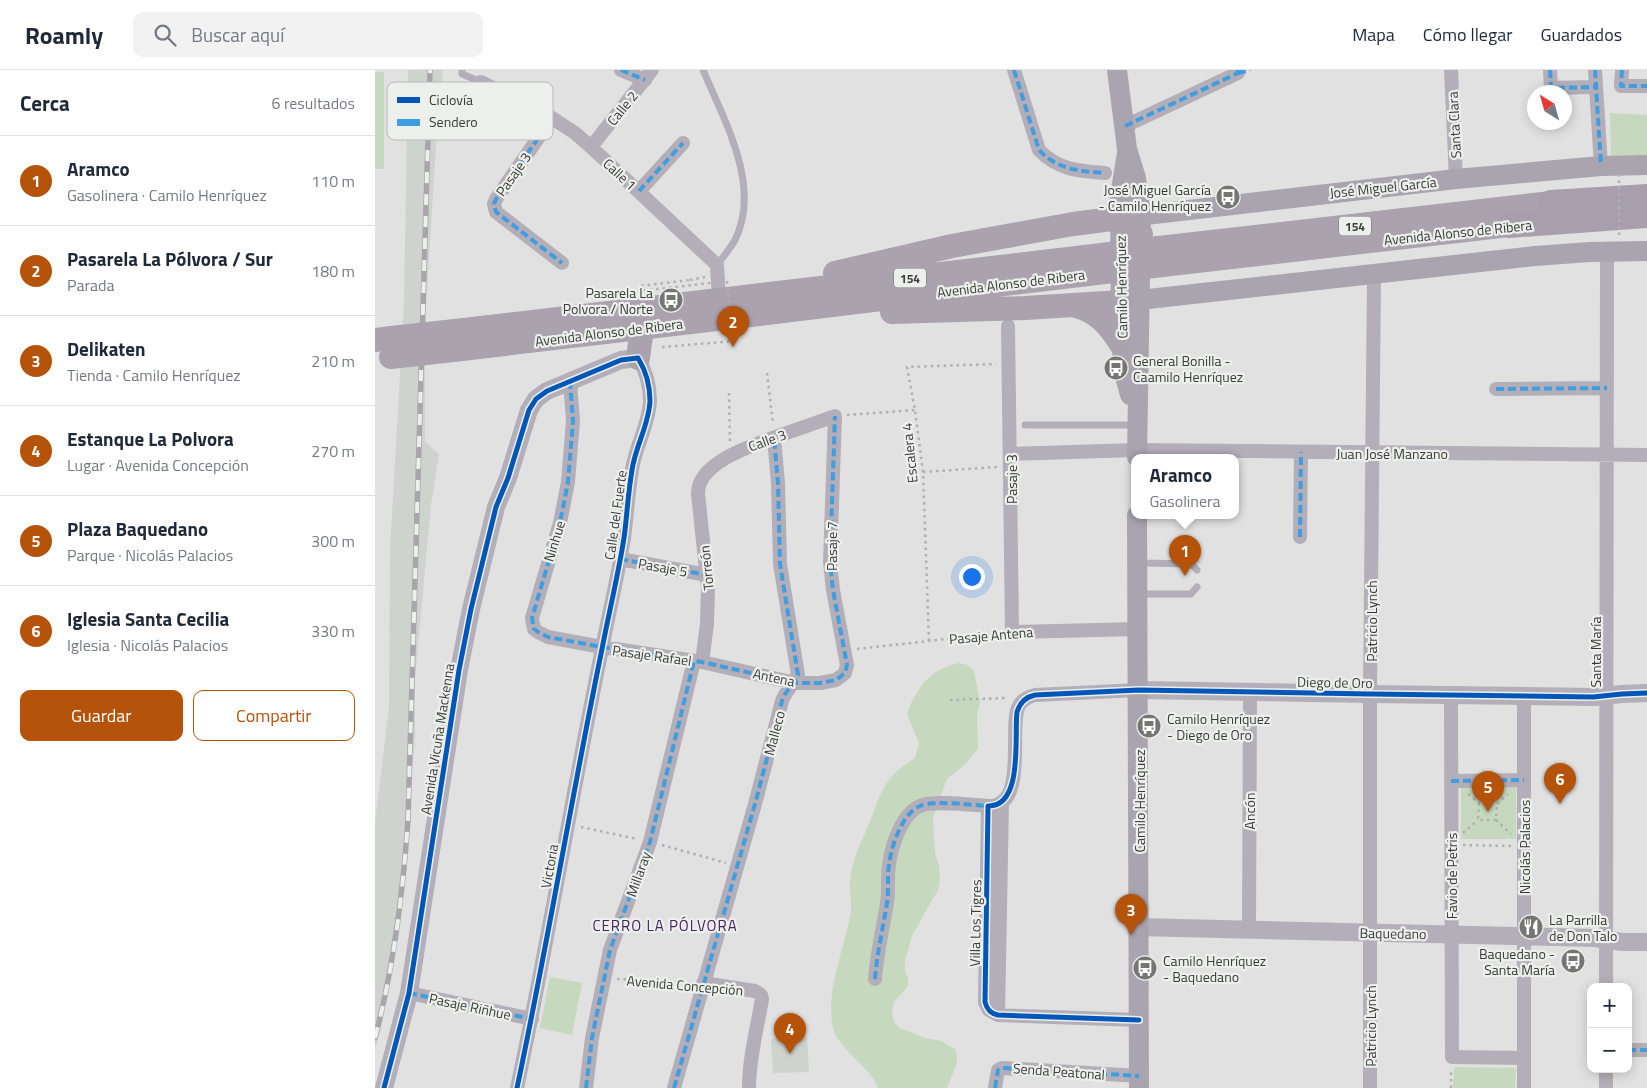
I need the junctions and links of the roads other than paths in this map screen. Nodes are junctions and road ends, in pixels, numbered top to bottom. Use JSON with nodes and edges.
{"nodes":[{"id":1,"x":462,"y":70,"type":"edge"},
{"id":2,"x":621,"y":70,"type":"edge"},
{"id":3,"x":703,"y":70,"type":"edge"},
{"id":4,"x":1014,"y":70,"type":"edge"},
{"id":5,"x":1117,"y":70,"type":"edge"},
{"id":6,"x":1451,"y":70,"type":"edge"},
{"id":7,"x":1550,"y":70,"type":"edge"},
{"id":8,"x":1595,"y":70,"type":"edge"},
{"id":9,"x":1622,"y":70,"type":"edge"},
{"id":10,"x":1241,"y":71,"type":"edge"},
{"id":11,"x":649,"y":75,"type":"edge"},
{"id":12,"x":481,"y":82,"type":"edge"},
{"id":13,"x":1647,"y":86,"type":"edge"},
{"id":14,"x":1595,"y":88,"type":"junction"},
{"id":15,"x":553,"y":119,"type":"edge"},
{"id":16,"x":1125,"y":126,"type":"junction"},
{"id":17,"x":537,"y":140,"type":"edge"},
{"id":18,"x":683,"y":143,"type":"dead end"},
{"id":19,"x":591,"y":147,"type":"junction"},
{"id":20,"x":1647,"y":165,"type":"edge"},
{"id":21,"x":1601,"y":166,"type":"junction"},
{"id":22,"x":1105,"y":173,"type":"dead end"},
{"id":23,"x":1456,"y":179,"type":"junction"},
{"id":24,"x":639,"y":191,"type":"junction"},
{"id":25,"x":1647,"y":197,"type":"edge"},
{"id":26,"x":1551,"y":203,"type":"joint"},
{"id":27,"x":1647,"y":215,"type":"edge"},
{"id":28,"x":1602,"y":218,"type":"junction"},
{"id":29,"x":1647,"y":222,"type":"edge"},
{"id":30,"x":1509,"y":225,"type":"joint"},
{"id":31,"x":1144,"y":236,"type":"junction"},
{"id":32,"x":1613,"y":245,"type":"junction"},
{"id":33,"x":1647,"y":251,"type":"edge"},
{"id":34,"x":562,"y":263,"type":"dead end"},
{"id":35,"x":1087,"y":266,"type":"junction"},
{"id":36,"x":715,"y":270,"type":"junction"},
{"id":37,"x":1374,"y":275,"type":"junction"},
{"id":38,"x":1127,"y":295,"type":"junction"},
{"id":39,"x":1178,"y":296,"type":"junction"},
{"id":40,"x":727,"y":299,"type":"junction"},
{"id":41,"x":1075,"y":305,"type":"junction"},
{"id":42,"x":751,"y":315,"type":"junction"},
{"id":43,"x":1008,"y":326,"type":"dead end"},
{"id":44,"x":642,"y":328,"type":"junction"},
{"id":45,"x":454,"y":340,"type":"junction"},
{"id":46,"x":1130,"y":340,"type":"junction"},
{"id":47,"x":383,"y":349,"type":"edge"},
{"id":48,"x":638,"y":358,"type":"junction"},
{"id":49,"x":570,"y":381,"type":"junction"},
{"id":50,"x":1607,"y":388,"type":"junction"},
{"id":51,"x":1496,"y":389,"type":"dead end"},
{"id":52,"x":835,"y":416,"type":"joint"},
{"id":53,"x":1025,"y":425,"type":"dead end"},
{"id":54,"x":1137,"y":425,"type":"junction"},
{"id":55,"x":774,"y":438,"type":"junction"},
{"id":56,"x":1301,"y":452,"type":"junction"},
{"id":57,"x":1373,"y":452,"type":"junction"},
{"id":58,"x":1131,"y":454,"type":"edge"},
{"id":59,"x":1137,"y":454,"type":"edge"},
{"id":60,"x":1608,"y":455,"type":"junction"},
{"id":61,"x":1647,"y":455,"type":"edge"},
{"id":62,"x":1011,"y":460,"type":"junction"},
{"id":63,"x":705,"y":476,"type":"joint"},
{"id":64,"x":1138,"y":519,"type":"edge"},
{"id":65,"x":1300,"y":537,"type":"dead end"},
{"id":66,"x":620,"y":559,"type":"junction"},
{"id":67,"x":1148,"y":563,"type":"junction"},
{"id":68,"x":1197,"y":570,"type":"dead end"},
{"id":69,"x":707,"y":575,"type":"junction"},
{"id":70,"x":1197,"y":587,"type":"dead end"},
{"id":71,"x":1148,"y":595,"type":"junction"},
{"id":72,"x":1138,"y":629,"type":"junction"},
{"id":73,"x":1012,"y":632,"type":"joint"},
{"id":74,"x":602,"y":647,"type":"junction"},
{"id":75,"x":698,"y":662,"type":"junction"},
{"id":76,"x":845,"y":673,"type":"joint"},
{"id":77,"x":795,"y":683,"type":"junction"},
{"id":78,"x":1139,"y":690,"type":"junction"},
{"id":79,"x":1250,"y":692,"type":"junction"},
{"id":80,"x":1647,"y":693,"type":"edge"},
{"id":81,"x":1370,"y":694,"type":"junction"},
{"id":82,"x":1606,"y":695,"type":"junction"},
{"id":83,"x":1451,"y":696,"type":"junction"},
{"id":84,"x":1524,"y":696,"type":"junction"},
{"id":85,"x":1023,"y":700,"type":"joint"},
{"id":86,"x":1524,"y":780,"type":"junction"},
{"id":87,"x":1451,"y":781,"type":"junction"},
{"id":88,"x":1002,"y":802,"type":"junction"},
{"id":89,"x":988,"y":806,"type":"junction"},
{"id":90,"x":1138,"y":927,"type":"junction"},
{"id":91,"x":1249,"y":930,"type":"junction"},
{"id":92,"x":1370,"y":933,"type":"junction"},
{"id":93,"x":1451,"y":935,"type":"junction"},
{"id":94,"x":1524,"y":936,"type":"junction"},
{"id":95,"x":1607,"y":940,"type":"junction"},
{"id":96,"x":1647,"y":942,"type":"edge"},
{"id":97,"x":875,"y":979,"type":"dead end"},
{"id":98,"x":1606,"y":983,"type":"edge"},
{"id":99,"x":703,"y":984,"type":"junction"},
{"id":100,"x":409,"y":993,"type":"junction"},
{"id":101,"x":998,"y":1015,"type":"junction"},
{"id":102,"x":532,"y":1018,"type":"junction"},
{"id":103,"x":1139,"y":1020,"type":"junction"},
{"id":104,"x":1632,"y":1050,"type":"edge"},
{"id":105,"x":1647,"y":1050,"type":"edge"},
{"id":106,"x":1524,"y":1058,"type":"junction"},
{"id":107,"x":1606,"y":1073,"type":"edge"},
{"id":108,"x":1139,"y":1082,"type":"edge"},
{"id":109,"x":383,"y":1088,"type":"edge"},
{"id":110,"x":517,"y":1088,"type":"edge"},
{"id":111,"x":586,"y":1088,"type":"edge"},
{"id":112,"x":674,"y":1088,"type":"edge"},
{"id":113,"x":749,"y":1088,"type":"edge"},
{"id":114,"x":995,"y":1088,"type":"edge"},
{"id":115,"x":1370,"y":1088,"type":"edge"},
{"id":116,"x":1524,"y":1088,"type":"edge"},
{"id":117,"x":1606,"y":1088,"type":"edge"}],
"edges":[{"from":1,"to":12,"type":"lane"},
{"from":2,"to":11,"type":"street"},
{"from":3,"to":36,"type":"lane"},
{"from":4,"to":22,"type":"street"},
{"from":5,"to":16,"type":"main road","name":"Camilo Henríquez"},
{"from":6,"to":23,"type":"street","name":"Santa Clara"},
{"from":7,"to":14,"type":"street"},
{"from":8,"to":14,"type":"street"},
{"from":9,"to":13,"type":"street"},
{"from":10,"to":16,"type":"street"},
{"from":11,"to":19,"type":"street","name":"Calle 2"},
{"from":14,"to":21,"type":"street"},
{"from":15,"to":19,"type":"street","name":"Calle 1"},
{"from":16,"to":31,"type":"main road","name":"Camilo Henríquez"},
{"from":17,"to":34,"type":"street","name":"Pasaje 3"},
{"from":18,"to":24,"type":"street"},
{"from":19,"to":24,"type":"street","name":"Calle 1"},
{"from":20,"to":21,"type":"main road","name":"José Miguel García"},
{"from":21,"to":23,"type":"main road","name":"José Miguel García"},
{"from":23,"to":31,"type":"main road","name":"José Miguel García"},
{"from":24,"to":36,"type":"street","name":"Calle 1"},
{"from":25,"to":26,"type":"highway","name":"Avenida Alonso de Ribera","number":"154"},
{"from":26,"to":31,"type":"highway","name":"Avenida Alonso de Ribera","number":"154"},
{"from":27,"to":28,"type":"highway","name":"Avenida Alonso de Ribera","number":"154"},
{"from":28,"to":29,"type":"highway"},
{"from":28,"to":30,"type":"highway","name":"Avenida Alonso de Ribera","number":"154"},
{"from":30,"to":31,"type":"highway","name":"Avenida Alonso de Ribera","number":"154"},
{"from":31,"to":35,"type":"highway","name":"Avenida Alonso de Ribera","number":"154","bridge":true},
{"from":31,"to":38,"type":"main road","name":"Camilo Henríquez"},
{"from":31,"to":40,"type":"highway"},
{"from":32,"to":33,"type":"main road"},
{"from":32,"to":37,"type":"main road"},
{"from":32,"to":50,"type":"street","name":"Santa María"},
{"from":35,"to":40,"type":"highway","name":"Avenida Alonso de Ribera","number":"154"},
{"from":35,"to":42,"type":"highway","name":"Avenida Alonso de Ribera","number":"154"},
{"from":36,"to":40,"type":"street"},
{"from":37,"to":39,"type":"main road"},
{"from":37,"to":57,"type":"street","name":"Patricio Lynch"},
{"from":38,"to":39,"type":"main road"},
{"from":38,"to":41,"type":"highway"},
{"from":38,"to":46,"type":"main road","name":"Camilo Henríquez"},
{"from":39,"to":46,"type":"main road"},
{"from":40,"to":45,"type":"highway","name":"Avenida Alonso de Ribera","number":"154"},
{"from":41,"to":42,"type":"highway"},
{"from":41,"to":46,"type":"highway"},
{"from":42,"to":44,"type":"highway","name":"Avenida Alonso de Ribera","number":"154"},
{"from":43,"to":62,"type":"street","name":"Pasaje 3"},
{"from":44,"to":45,"type":"highway","name":"Avenida Alonso de Ribera","number":"154"},
{"from":44,"to":48,"type":"highway"},
{"from":45,"to":47,"type":"highway","name":"Avenida Alonso de Ribera","number":"154","bridge":true},
{"from":46,"to":54,"type":"main road","name":"Camilo Henríquez"},
{"from":48,"to":49,"type":"street"},
{"from":48,"to":66,"type":"street","name":"Calle del Fuerte"},
{"from":49,"to":74,"type":"street","name":"Ninhue"},
{"from":49,"to":100,"type":"street","name":"Avenida Vicuña Mackenna"},
{"from":50,"to":51,"type":"street"},
{"from":50,"to":60,"type":"street","name":"Santa María"},
{"from":52,"to":55,"type":"street","name":"Calle 3"},
{"from":52,"to":76,"type":"street","name":"Pasaje 7"},
{"from":53,"to":54,"type":"lane"},
{"from":54,"to":59,"type":"main road","name":"Camilo Henríquez"},
{"from":55,"to":63,"type":"street","name":"Calle 3"},
{"from":55,"to":77,"type":"street"},
{"from":56,"to":57,"type":"street","name":"Juan José Manzano"},
{"from":56,"to":59,"type":"street","name":"Juan José Manzano"},
{"from":56,"to":65,"type":"street"},
{"from":57,"to":60,"type":"street","name":"Juan José Manzano"},
{"from":57,"to":81,"type":"street","name":"Patricio Lynch"},
{"from":58,"to":62,"type":"street","name":"Juan José Manzano"},
{"from":60,"to":61,"type":"street","name":"Juan José Manzano"},
{"from":60,"to":82,"type":"street","name":"Santa María"},
{"from":62,"to":73,"type":"street","name":"Pasaje 3"},
{"from":63,"to":69,"type":"street","name":"Torreón"},
{"from":64,"to":67,"type":"main road","name":"Camilo Henríquez"},
{"from":66,"to":69,"type":"street","name":"Pasaje 5"},
{"from":66,"to":74,"type":"street","name":"Calle del Fuerte"},
{"from":67,"to":68,"type":"lane"},
{"from":67,"to":71,"type":"main road","name":"Camilo Henríquez"},
{"from":69,"to":75,"type":"street","name":"Torreón"},
{"from":70,"to":71,"type":"lane"},
{"from":71,"to":72,"type":"main road","name":"Camilo Henríquez"},
{"from":72,"to":73,"type":"street","name":"Pasaje Antena"},
{"from":72,"to":78,"type":"main road","name":"Camilo Henríquez"},
{"from":74,"to":75,"type":"street","name":"Pasaje Rafael"},
{"from":74,"to":102,"type":"street","name":"Victoria"},
{"from":75,"to":77,"type":"street","name":"Antena"},
{"from":75,"to":111,"type":"street","name":"Millaray"},
{"from":76,"to":77,"type":"street","name":"Antena"},
{"from":77,"to":99,"type":"street","name":"Malleco"},
{"from":78,"to":79,"type":"street","name":"Diego de Oro"},
{"from":78,"to":85,"type":"street","name":"Diego de Oro"},
{"from":78,"to":90,"type":"main road","name":"Camilo Henríquez"},
{"from":79,"to":81,"type":"street","name":"Diego de Oro"},
{"from":79,"to":91,"type":"street","name":"Ancón"},
{"from":80,"to":82,"type":"street","name":"Diego de Oro"},
{"from":81,"to":83,"type":"street","name":"Diego de Oro"},
{"from":81,"to":92,"type":"street","name":"Patricio Lynch"},
{"from":82,"to":84,"type":"street","name":"Diego de Oro"},
{"from":82,"to":95,"type":"street","name":"Santa María"},
{"from":83,"to":84,"type":"street","name":"Diego de Oro"},
{"from":83,"to":87,"type":"street","name":"Favio de Petris"},
{"from":84,"to":86,"type":"street","name":"Nicolás Palacios"},
{"from":85,"to":88,"type":"street","name":"Villa Los Tigres"},
{"from":86,"to":87,"type":"street"},
{"from":86,"to":94,"type":"street","name":"Nicolás Palacios"},
{"from":87,"to":93,"type":"street","name":"Favio de Petris"},
{"from":88,"to":89,"type":"street"},
{"from":88,"to":101,"type":"street","name":"Villa Los Tigres"},
{"from":89,"to":97,"type":"street"},
{"from":89,"to":101,"type":"street","name":"Villa Los Tigres"},
{"from":90,"to":91,"type":"street","name":"Baquedano"},
{"from":90,"to":103,"type":"main road","name":"Camilo Henríquez"},
{"from":91,"to":92,"type":"street","name":"Baquedano"},
{"from":92,"to":93,"type":"street","name":"Baquedano"},
{"from":92,"to":115,"type":"street","name":"Patricio Lynch"},
{"from":93,"to":94,"type":"street","name":"Baquedano"},
{"from":93,"to":106,"type":"street","name":"Favio de Petris"},
{"from":94,"to":95,"type":"street","name":"Baquedano"},
{"from":94,"to":106,"type":"street","name":"Nicolás Palacios"},
{"from":95,"to":96,"type":"street","name":"Baquedano"},
{"from":95,"to":98,"type":"street","name":"Santa María"},
{"from":99,"to":112,"type":"street","name":"Malleco"},
{"from":99,"to":113,"type":"street","name":"Avenida Concepción"},
{"from":100,"to":102,"type":"street","name":"Pasaje Riñhue"},
{"from":100,"to":109,"type":"street","name":"Avenida Vicuña Mackenna"},
{"from":101,"to":103,"type":"street"},
{"from":102,"to":110,"type":"street","name":"Victoria"},
{"from":103,"to":108,"type":"main road","name":"Camilo Henríquez"},
{"from":104,"to":105,"type":"street"},
{"from":106,"to":116,"type":"street","name":"Nicolás Palacios"},
{"from":107,"to":117,"type":"street"},
{"from":108,"to":114,"type":"street","name":"Senda Peatonal"}]}
